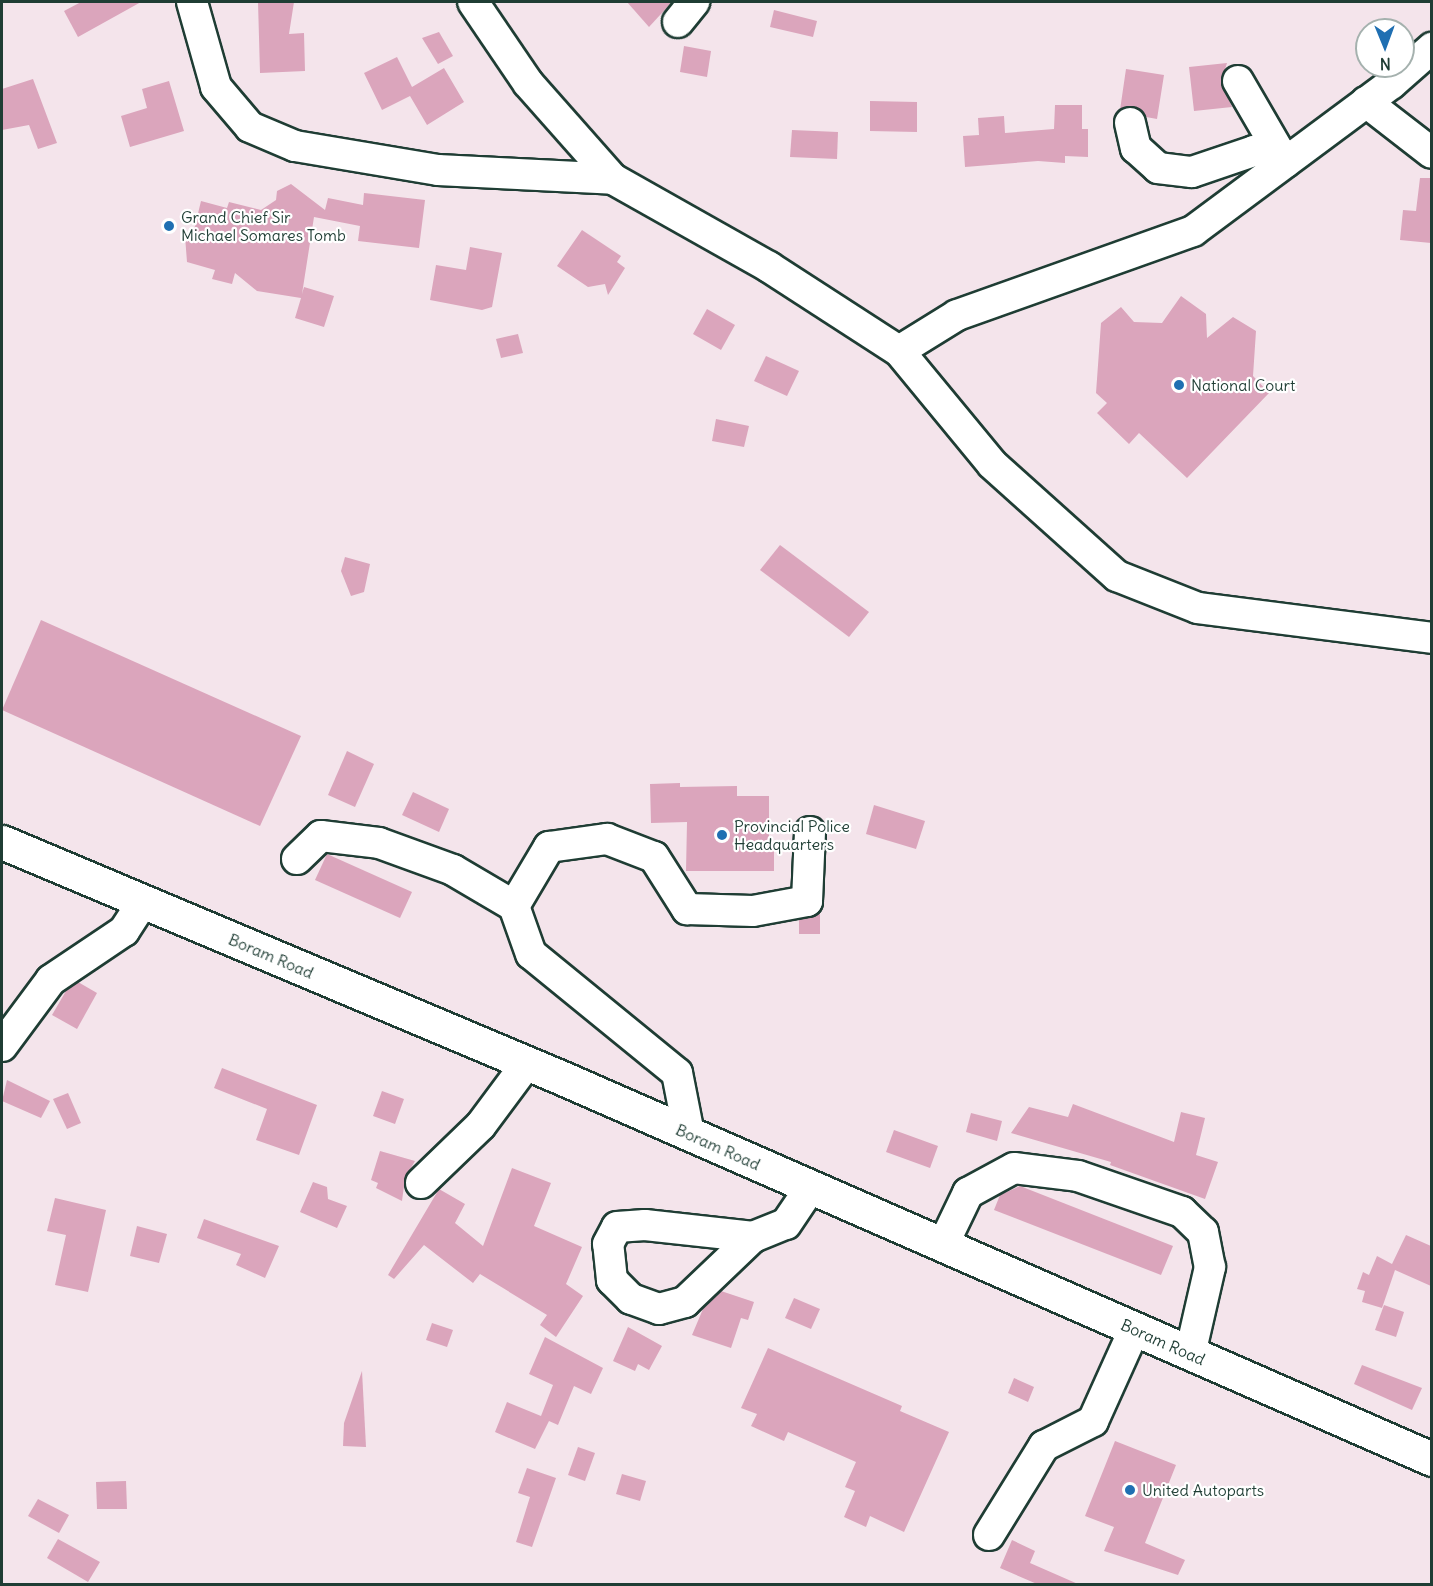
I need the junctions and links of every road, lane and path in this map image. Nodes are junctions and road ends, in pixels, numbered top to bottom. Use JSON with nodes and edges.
{"nodes":[{"id":1,"x":192,"y":2,"type":"edge"},
{"id":2,"x":473,"y":2,"type":"edge"},
{"id":3,"x":1431,"y":48,"type":"edge"},
{"id":4,"x":1238,"y":81,"type":"dead end"},
{"id":5,"x":1366,"y":102,"type":"junction"},
{"id":6,"x":1130,"y":123,"type":"dead end"},
{"id":7,"x":1431,"y":153,"type":"edge"},
{"id":8,"x":1282,"y":157,"type":"junction"},
{"id":9,"x":613,"y":179,"type":"junction"},
{"id":10,"x":899,"y":351,"type":"junction"},
{"id":11,"x":1431,"y":638,"type":"edge"},
{"id":12,"x":810,"y":832,"type":"dead end"},
{"id":13,"x":2,"y":842,"type":"edge"},
{"id":14,"x":297,"y":859,"type":"dead end"},
{"id":15,"x":143,"y":902,"type":"junction"},
{"id":16,"x":514,"y":906,"type":"junction"},
{"id":17,"x":2,"y":1046,"type":"edge"},
{"id":18,"x":527,"y":1063,"type":"junction"},
{"id":19,"x":689,"y":1134,"type":"junction"},
{"id":20,"x":421,"y":1183,"type":"dead end"},
{"id":21,"x":811,"y":1187,"type":"junction"},
{"id":22,"x":753,"y":1237,"type":"dead end"},
{"id":23,"x":943,"y":1245,"type":"junction"},
{"id":24,"x":1134,"y":1330,"type":"junction"},
{"id":25,"x":1190,"y":1354,"type":"junction"},
{"id":26,"x":1431,"y":1459,"type":"edge"},
{"id":27,"x":990,"y":1535,"type":"dead end"}],
"edges":[{"from":1,"to":9,"type":"street"},
{"from":2,"to":9,"type":"street"},
{"from":3,"to":5,"type":"street"},
{"from":4,"to":8,"type":"street"},
{"from":5,"to":7,"type":"street"},
{"from":5,"to":8,"type":"street"},
{"from":6,"to":8,"type":"street"},
{"from":8,"to":10,"type":"street"},
{"from":9,"to":10,"type":"street"},
{"from":10,"to":11,"type":"street"},
{"from":12,"to":16,"type":"street"},
{"from":13,"to":15,"type":"main road","name":"Boram Road"},
{"from":14,"to":16,"type":"street"},
{"from":15,"to":17,"type":"street"},
{"from":15,"to":18,"type":"main road","name":"Boram Road"},
{"from":16,"to":19,"type":"street"},
{"from":18,"to":19,"type":"main road","name":"Boram Road"},
{"from":18,"to":20,"type":"street"},
{"from":19,"to":21,"type":"main road","name":"Boram Road"},
{"from":21,"to":22,"type":"street"},
{"from":21,"to":23,"type":"main road","name":"Boram Road"},
{"from":23,"to":24,"type":"main road","name":"Boram Road"},
{"from":23,"to":25,"type":"street"},
{"from":24,"to":25,"type":"main road","name":"Boram Road"},
{"from":24,"to":27,"type":"street"},
{"from":25,"to":26,"type":"main road","name":"Boram Road"}]}
